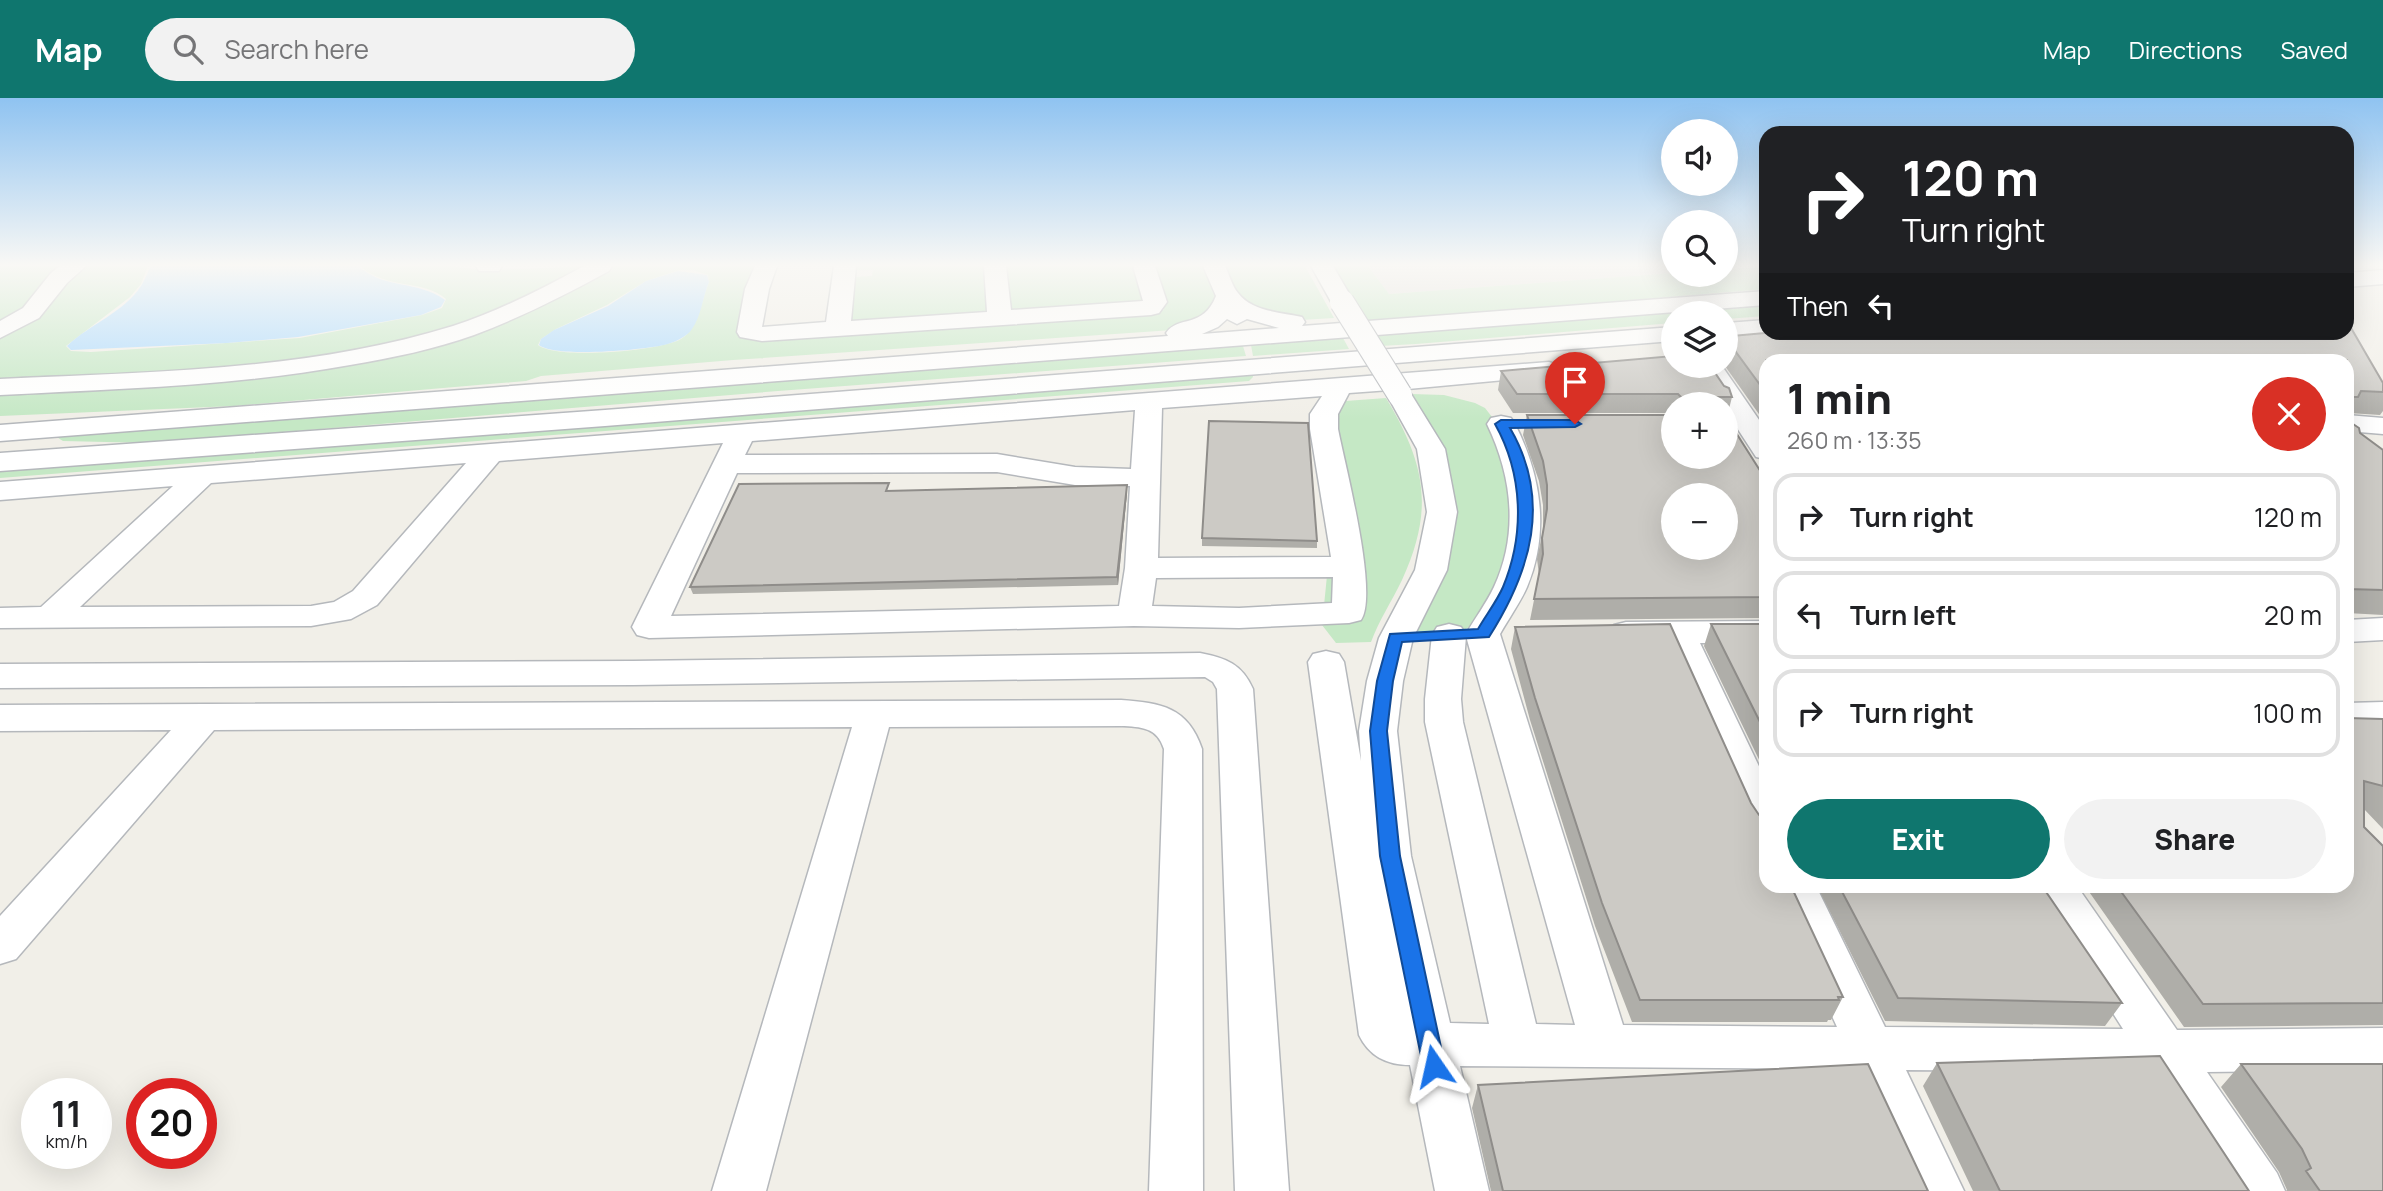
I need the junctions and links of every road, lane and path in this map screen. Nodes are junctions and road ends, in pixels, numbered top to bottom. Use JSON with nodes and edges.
{"nodes":[{"id":1,"x":24,"y":317,"type":"edge"},
{"id":2,"x":498,"y":317,"type":"edge"},
{"id":3,"x":752,"y":317,"type":"edge"},
{"id":4,"x":839,"y":317,"type":"edge"},
{"id":5,"x":1015,"y":317,"type":"edge"},
{"id":6,"x":1218,"y":317,"type":"edge"},
{"id":7,"x":1236,"y":317,"type":"edge"},
{"id":8,"x":1268,"y":317,"type":"edge"},
{"id":9,"x":1314,"y":317,"type":"edge"},
{"id":10,"x":1352,"y":317,"type":"edge"},
{"id":11,"x":1588,"y":317,"type":"edge"},
{"id":12,"x":1000,"y":318,"type":"joint"},
{"id":13,"x":1759,"y":318,"type":"edge"},
{"id":14,"x":1738,"y":319,"type":"edge"},
{"id":15,"x":1661,"y":325,"type":"edge"},
{"id":16,"x":838,"y":327,"type":"junction"},
{"id":17,"x":0,"y":331,"type":"edge"},
{"id":18,"x":1738,"y":331,"type":"edge"},
{"id":19,"x":1759,"y":334,"type":"edge"},
{"id":20,"x":1661,"y":335,"type":"edge"},
{"id":21,"x":1759,"y":339,"type":"edge"},
{"id":22,"x":1738,"y":344,"type":"edge"},
{"id":23,"x":1135,"y":346,"type":"junction"},
{"id":24,"x":1251,"y":353,"type":"junction"},
{"id":25,"x":1661,"y":360,"type":"edge"},
{"id":26,"x":1468,"y":376,"type":"junction"},
{"id":27,"x":1717,"y":378,"type":"edge"},
{"id":28,"x":0,"y":387,"type":"edge"},
{"id":29,"x":1340,"y":387,"type":"junction"},
{"id":30,"x":1262,"y":393,"type":"junction"},
{"id":31,"x":1149,"y":403,"type":"junction"},
{"id":32,"x":1746,"y":424,"type":"edge"},
{"id":33,"x":2354,"y":424,"type":"edge"},
{"id":34,"x":2383,"y":426,"type":"edge"},
{"id":35,"x":0,"y":433,"type":"edge"},
{"id":36,"x":741,"y":434,"type":"junction"},
{"id":37,"x":1032,"y":439,"type":"junction"},
{"id":38,"x":1759,"y":442,"type":"edge"},
{"id":39,"x":0,"y":446,"type":"edge"},
{"id":40,"x":490,"y":453,"type":"junction"},
{"id":41,"x":0,"y":462,"type":"edge"},
{"id":42,"x":725,"y":464,"type":"junction"},
{"id":43,"x":203,"y":475,"type":"junction"},
{"id":44,"x":1146,"y":478,"type":"junction"},
{"id":45,"x":0,"y":491,"type":"edge"},
{"id":46,"x":1349,"y":567,"type":"junction"},
{"id":47,"x":1141,"y":568,"type":"junction"},
{"id":48,"x":1134,"y":616,"type":"junction"},
{"id":49,"x":50,"y":617,"type":"junction"},
{"id":50,"x":0,"y":618,"type":"edge"},
{"id":51,"x":1676,"y":632,"type":"junction"},
{"id":52,"x":1759,"y":632,"type":"edge"},
{"id":53,"x":1524,"y":633,"type":"edge"},
{"id":54,"x":1594,"y":633,"type":"edge"},
{"id":55,"x":1466,"y":634,"type":"junction"},
{"id":56,"x":1396,"y":638,"type":"junction"},
{"id":57,"x":1326,"y":662,"type":"dead end"},
{"id":58,"x":0,"y":676,"type":"edge"},
{"id":59,"x":874,"y":715,"type":"junction"},
{"id":60,"x":2383,"y":715,"type":"edge"},
{"id":61,"x":2354,"y":716,"type":"edge"},
{"id":62,"x":204,"y":717,"type":"junction"},
{"id":63,"x":0,"y":718,"type":"edge"},
{"id":64,"x":1759,"y":809,"type":"edge"},
{"id":65,"x":1798,"y":893,"type":"edge"},
{"id":66,"x":2059,"y":893,"type":"edge"},
{"id":67,"x":0,"y":946,"type":"edge"},
{"id":68,"x":1517,"y":1044,"type":"junction"},
{"id":69,"x":1605,"y":1044,"type":"junction"},
{"id":70,"x":1870,"y":1048,"type":"junction"},
{"id":71,"x":2383,"y":1049,"type":"edge"},
{"id":72,"x":2164,"y":1051,"type":"junction"},
{"id":73,"x":1435,"y":1068,"type":"junction"},
{"id":74,"x":738,"y":1191,"type":"edge"},
{"id":75,"x":1176,"y":1191,"type":"edge"},
{"id":76,"x":1262,"y":1191,"type":"edge"},
{"id":77,"x":1462,"y":1191,"type":"edge"},
{"id":78,"x":1937,"y":1191,"type":"edge"},
{"id":79,"x":2258,"y":1191,"type":"edge"}],
"edges":[{"from":1,"to":17,"type":"street"},
{"from":2,"to":28,"type":"street"},
{"from":3,"to":16,"type":"street"},
{"from":4,"to":16,"type":"street"},
{"from":5,"to":12,"type":"street"},
{"from":6,"to":23,"type":"street"},
{"from":7,"to":24,"type":"street"},
{"from":8,"to":9,"type":"street"},
{"from":10,"to":56,"type":"street","bridge":true},
{"from":11,"to":24,"type":"street"},
{"from":12,"to":16,"type":"street"},
{"from":13,"to":14,"type":"street"},
{"from":15,"to":24,"type":"street"},
{"from":18,"to":19,"type":"street"},
{"from":20,"to":24,"type":"street"},
{"from":21,"to":22,"type":"street"},
{"from":23,"to":24,"type":"street"},
{"from":23,"to":35,"type":"street"},
{"from":24,"to":30,"type":"street"},
{"from":24,"to":39,"type":"street"},
{"from":24,"to":41,"type":"street"},
{"from":25,"to":26,"type":"street"},
{"from":26,"to":29,"type":"street"},
{"from":26,"to":55,"type":"street"},
{"from":27,"to":32,"type":"street"},
{"from":29,"to":30,"type":"street"},
{"from":29,"to":46,"type":"street"},
{"from":30,"to":31,"type":"street"},
{"from":31,"to":37,"type":"street"},
{"from":31,"to":44,"type":"street"},
{"from":32,"to":38,"type":"street"},
{"from":33,"to":34,"type":"street"},
{"from":36,"to":37,"type":"street"},
{"from":36,"to":40,"type":"street"},
{"from":36,"to":42,"type":"street"},
{"from":37,"to":42,"type":"street"},
{"from":37,"to":44,"type":"street"},
{"from":40,"to":43,"type":"street"},
{"from":40,"to":49,"type":"street"},
{"from":42,"to":48,"type":"street"},
{"from":43,"to":45,"type":"street"},
{"from":43,"to":49,"type":"street"},
{"from":44,"to":47,"type":"street"},
{"from":46,"to":47,"type":"street"},
{"from":46,"to":48,"type":"street"},
{"from":47,"to":48,"type":"street"},
{"from":49,"to":50,"type":"street"},
{"from":51,"to":52,"type":"street"},
{"from":51,"to":54,"type":"street"},
{"from":51,"to":64,"type":"street"},
{"from":53,"to":55,"type":"street"},
{"from":55,"to":56,"type":"street"},
{"from":55,"to":68,"type":"street"},
{"from":55,"to":69,"type":"street"},
{"from":56,"to":73,"type":"street"},
{"from":57,"to":73,"type":"street"},
{"from":58,"to":76,"type":"street"},
{"from":59,"to":62,"type":"street"},
{"from":59,"to":74,"type":"street"},
{"from":59,"to":75,"type":"street"},
{"from":60,"to":61,"type":"street"},
{"from":62,"to":63,"type":"street"},
{"from":62,"to":67,"type":"street"},
{"from":65,"to":70,"type":"street"},
{"from":66,"to":72,"type":"street"},
{"from":68,"to":69,"type":"street"},
{"from":68,"to":73,"type":"street"},
{"from":69,"to":70,"type":"street"},
{"from":70,"to":72,"type":"street"},
{"from":70,"to":78,"type":"street"},
{"from":71,"to":72,"type":"street"},
{"from":72,"to":79,"type":"street"},
{"from":73,"to":77,"type":"street"}]}
